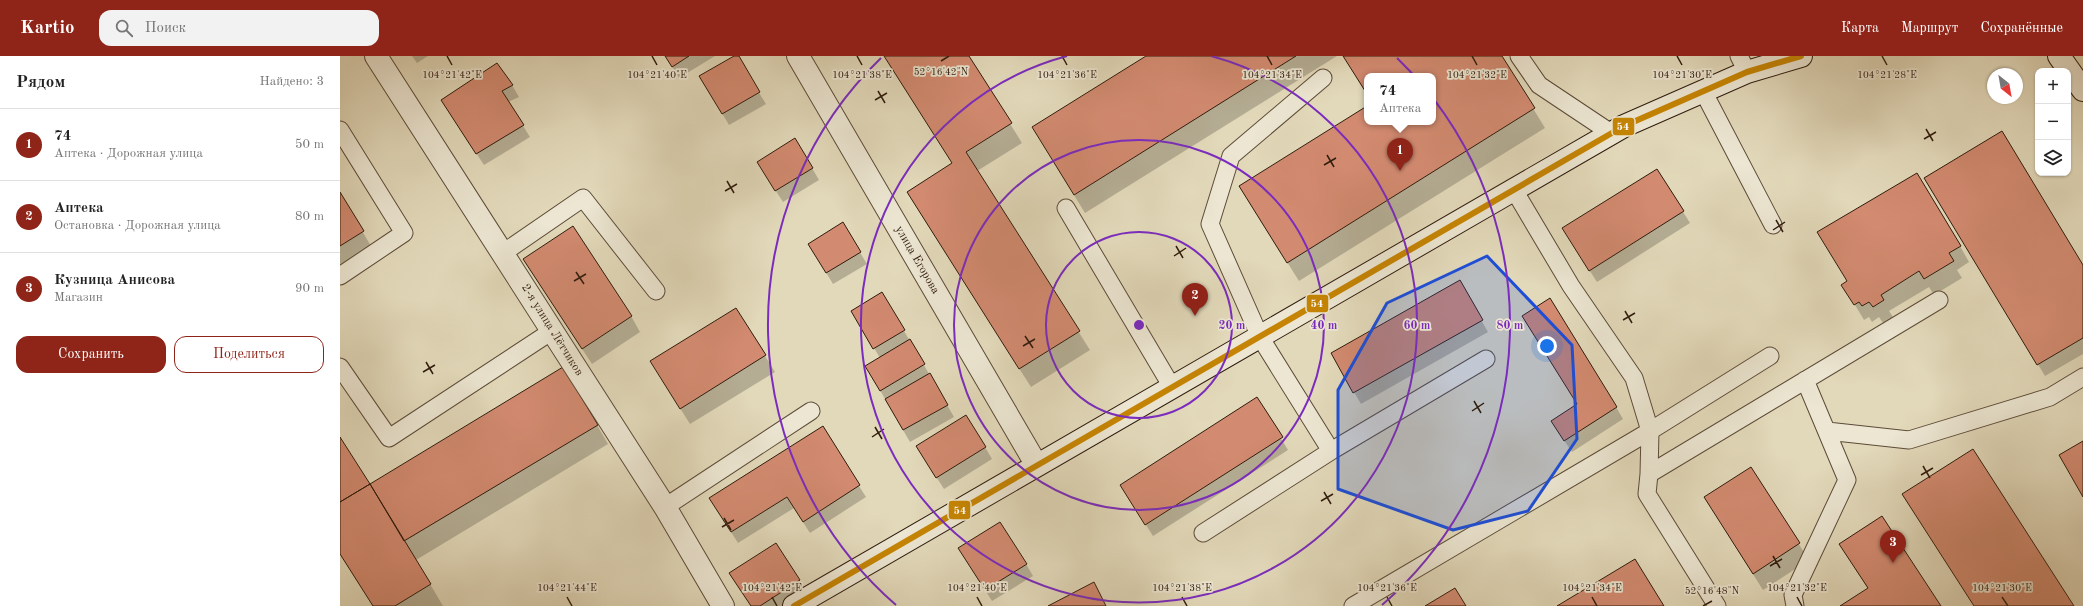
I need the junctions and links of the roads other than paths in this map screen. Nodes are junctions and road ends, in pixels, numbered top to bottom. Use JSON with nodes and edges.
{"nodes":[{"id":1,"x":376,"y":56,"type":"edge"},
{"id":2,"x":798,"y":56,"type":"edge"},
{"id":3,"x":1519,"y":56,"type":"edge"},
{"id":4,"x":1801,"y":56,"type":"edge"},
{"id":5,"x":2059,"y":56,"type":"edge"},
{"id":6,"x":1743,"y":64,"type":"edge"},
{"id":7,"x":1323,"y":78,"type":"dead end"},
{"id":8,"x":2083,"y":90,"type":"edge"},
{"id":9,"x":1703,"y":91,"type":"junction"},
{"id":10,"x":340,"y":130,"type":"edge"},
{"id":11,"x":1611,"y":133,"type":"junction"},
{"id":12,"x":1514,"y":190,"type":"junction"},
{"id":13,"x":1066,"y":208,"type":"dead end"},
{"id":14,"x":1773,"y":225,"type":"dead end"},
{"id":15,"x":503,"y":253,"type":"junction"},
{"id":16,"x":340,"y":276,"type":"edge"},
{"id":17,"x":656,"y":291,"type":"dead end"},
{"id":18,"x":1939,"y":300,"type":"dead end"},
{"id":19,"x":552,"y":331,"type":"junction"},
{"id":20,"x":1260,"y":337,"type":"junction"},
{"id":21,"x":1770,"y":356,"type":"dead end"},
{"id":22,"x":1486,"y":359,"type":"dead end"},
{"id":23,"x":340,"y":367,"type":"edge"},
{"id":24,"x":2083,"y":377,"type":"edge"},
{"id":25,"x":1805,"y":380,"type":"junction"},
{"id":26,"x":1172,"y":387,"type":"junction"},
{"id":27,"x":811,"y":411,"type":"dead end"},
{"id":28,"x":1650,"y":431,"type":"junction"},
{"id":29,"x":1827,"y":431,"type":"junction"},
{"id":30,"x":1331,"y":451,"type":"junction"},
{"id":31,"x":1036,"y":464,"type":"junction"},
{"id":32,"x":1649,"y":474,"type":"junction"},
{"id":33,"x":665,"y":507,"type":"junction"},
{"id":34,"x":1203,"y":533,"type":"dead end"},
{"id":35,"x":723,"y":606,"type":"edge"},
{"id":36,"x":794,"y":606,"type":"edge"},
{"id":37,"x":1353,"y":606,"type":"edge"},
{"id":38,"x":1717,"y":606,"type":"edge"},
{"id":39,"x":1795,"y":606,"type":"edge"}],
"edges":[{"from":1,"to":15,"type":"main road","name":"2-я улица Лётчиков"},
{"from":2,"to":31,"type":"main road","name":"улица Егорова"},
{"from":3,"to":11,"type":"lane"},
{"from":4,"to":6,"type":"main road"},
{"from":5,"to":8,"type":"main road"},
{"from":6,"to":9,"type":"main road"},
{"from":7,"to":20,"type":"lane"},
{"from":9,"to":11,"type":"main road"},
{"from":9,"to":14,"type":"lane"},
{"from":10,"to":16,"type":"lane"},
{"from":11,"to":12,"type":"main road"},
{"from":12,"to":20,"type":"main road"},
{"from":12,"to":28,"type":"lane"},
{"from":13,"to":26,"type":"lane"},
{"from":15,"to":17,"type":"lane"},
{"from":15,"to":19,"type":"main road","name":"2-я улица Лётчиков"},
{"from":18,"to":25,"type":"lane"},
{"from":19,"to":23,"type":"lane"},
{"from":19,"to":33,"type":"main road","name":"2-я улица Лётчиков"},
{"from":20,"to":26,"type":"main road"},
{"from":20,"to":30,"type":"lane"},
{"from":21,"to":28,"type":"lane"},
{"from":22,"to":30,"type":"lane"},
{"from":24,"to":29,"type":"lane"},
{"from":25,"to":29,"type":"lane"},
{"from":25,"to":32,"type":"lane"},
{"from":26,"to":31,"type":"main road"},
{"from":27,"to":33,"type":"lane"},
{"from":28,"to":32,"type":"lane"},
{"from":28,"to":37,"type":"lane"},
{"from":29,"to":39,"type":"lane"},
{"from":30,"to":34,"type":"lane"},
{"from":31,"to":36,"type":"main road"},
{"from":32,"to":38,"type":"lane"},
{"from":33,"to":35,"type":"main road","name":"2-я улица Лётчиков"}]}
